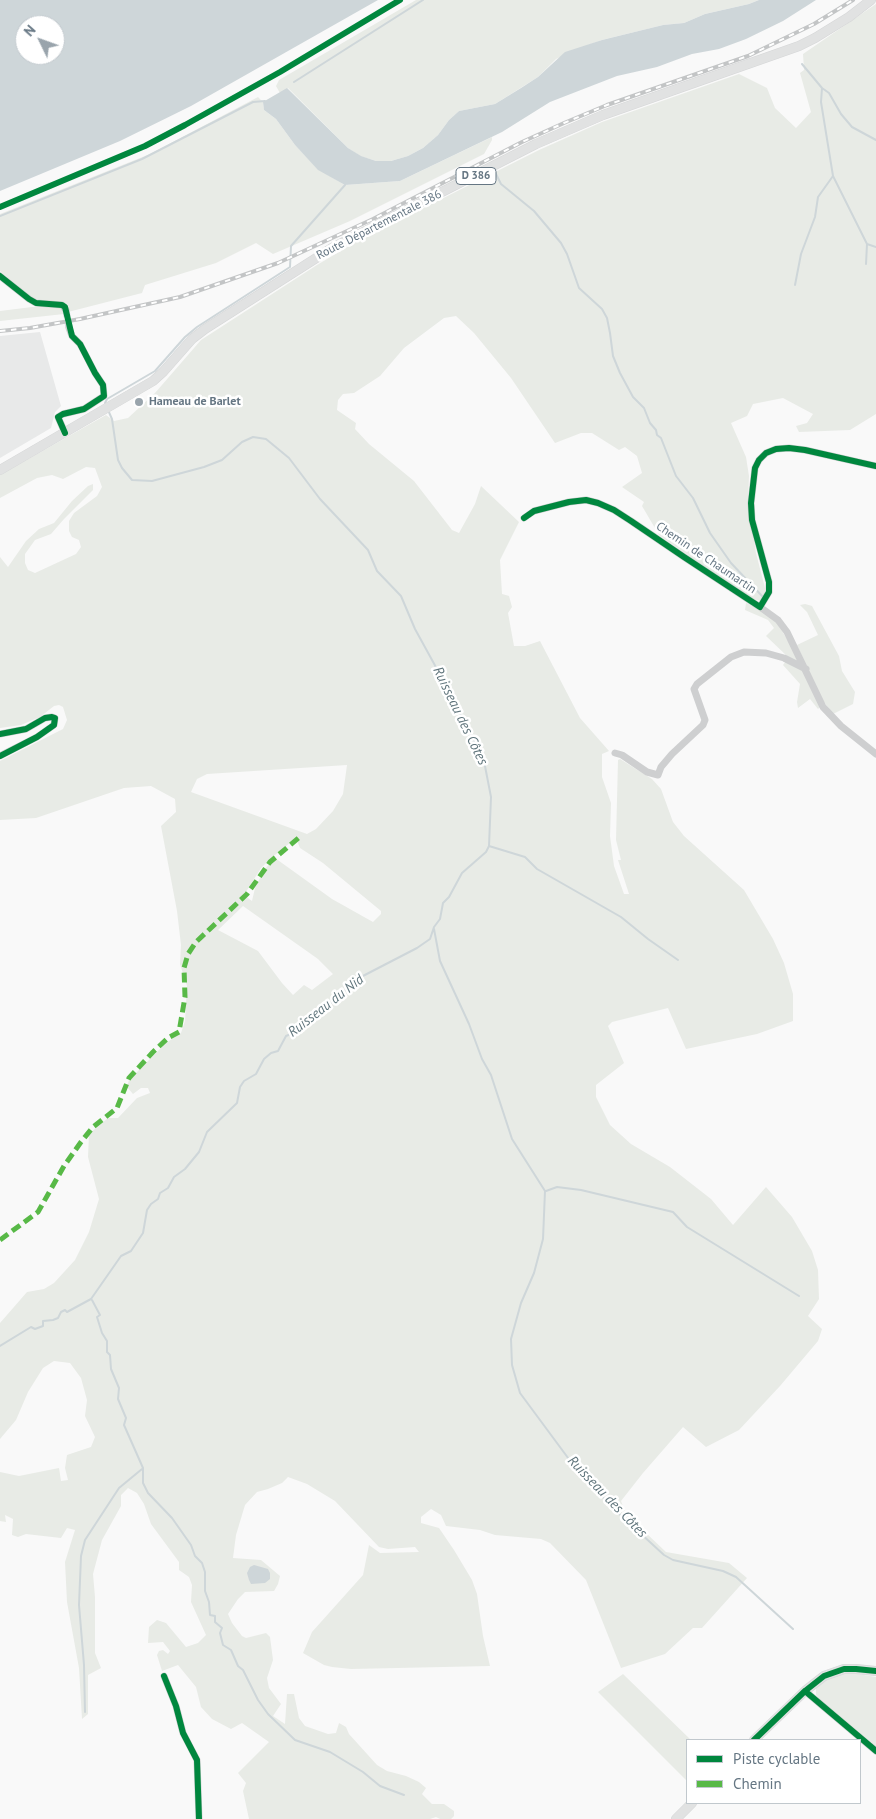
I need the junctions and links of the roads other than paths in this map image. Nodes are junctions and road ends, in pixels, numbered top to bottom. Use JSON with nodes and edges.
{"nodes":[{"id":1,"x":871,"y":0,"type":"edge"},
{"id":2,"x":0,"y":276,"type":"edge"},
{"id":3,"x":66,"y":310,"type":"dead end"},
{"id":4,"x":69,"y":328,"type":"tunnel mouth"},
{"id":5,"x":65,"y":433,"type":"junction"},
{"id":6,"x":876,"y":466,"type":"edge"},
{"id":7,"x":0,"y":470,"type":"edge"},
{"id":8,"x":524,"y":518,"type":"dead end"},
{"id":9,"x":760,"y":607,"type":"junction"},
{"id":10,"x":806,"y":669,"type":"junction"},
{"id":11,"x":0,"y":734,"type":"edge"},
{"id":12,"x":615,"y":753,"type":"dead end"},
{"id":13,"x":876,"y":754,"type":"edge"},
{"id":14,"x":0,"y":756,"type":"edge"},
{"id":15,"x":876,"y":1671,"type":"edge"},
{"id":16,"x":164,"y":1676,"type":"dead end"},
{"id":17,"x":805,"y":1691,"type":"junction"},
{"id":18,"x":755,"y":1739,"type":"edge"},
{"id":19,"x":861,"y":1739,"type":"edge"},
{"id":20,"x":861,"y":1739,"type":"edge"},
{"id":21,"x":876,"y":1752,"type":"edge"},
{"id":22,"x":691,"y":1804,"type":"edge"},
{"id":23,"x":200,"y":1819,"type":"edge"},
{"id":24,"x":676,"y":1819,"type":"edge"}],
"edges":[{"from":1,"to":5,"type":"main road","name":"Route Départementale 386","number":"D 386"},
{"from":2,"to":3,"type":"street"},
{"from":4,"to":5,"type":"street"},
{"from":5,"to":7,"type":"main road","name":"Route Départementale 386","number":"D 386"},
{"from":6,"to":9,"type":"street","name":"Chemin de Chaumartin"},
{"from":8,"to":9,"type":"street","name":"Chemin de Chaumartin"},
{"from":9,"to":10,"type":"street"},
{"from":10,"to":12,"type":"street"},
{"from":10,"to":13,"type":"street"},
{"from":11,"to":14,"type":"street"},
{"from":15,"to":17,"type":"main road"},
{"from":16,"to":23,"type":"street"},
{"from":17,"to":18,"type":"main road"},
{"from":17,"to":20,"type":"street"},
{"from":19,"to":21,"type":"street"},
{"from":22,"to":24,"type":"main road"}]}
